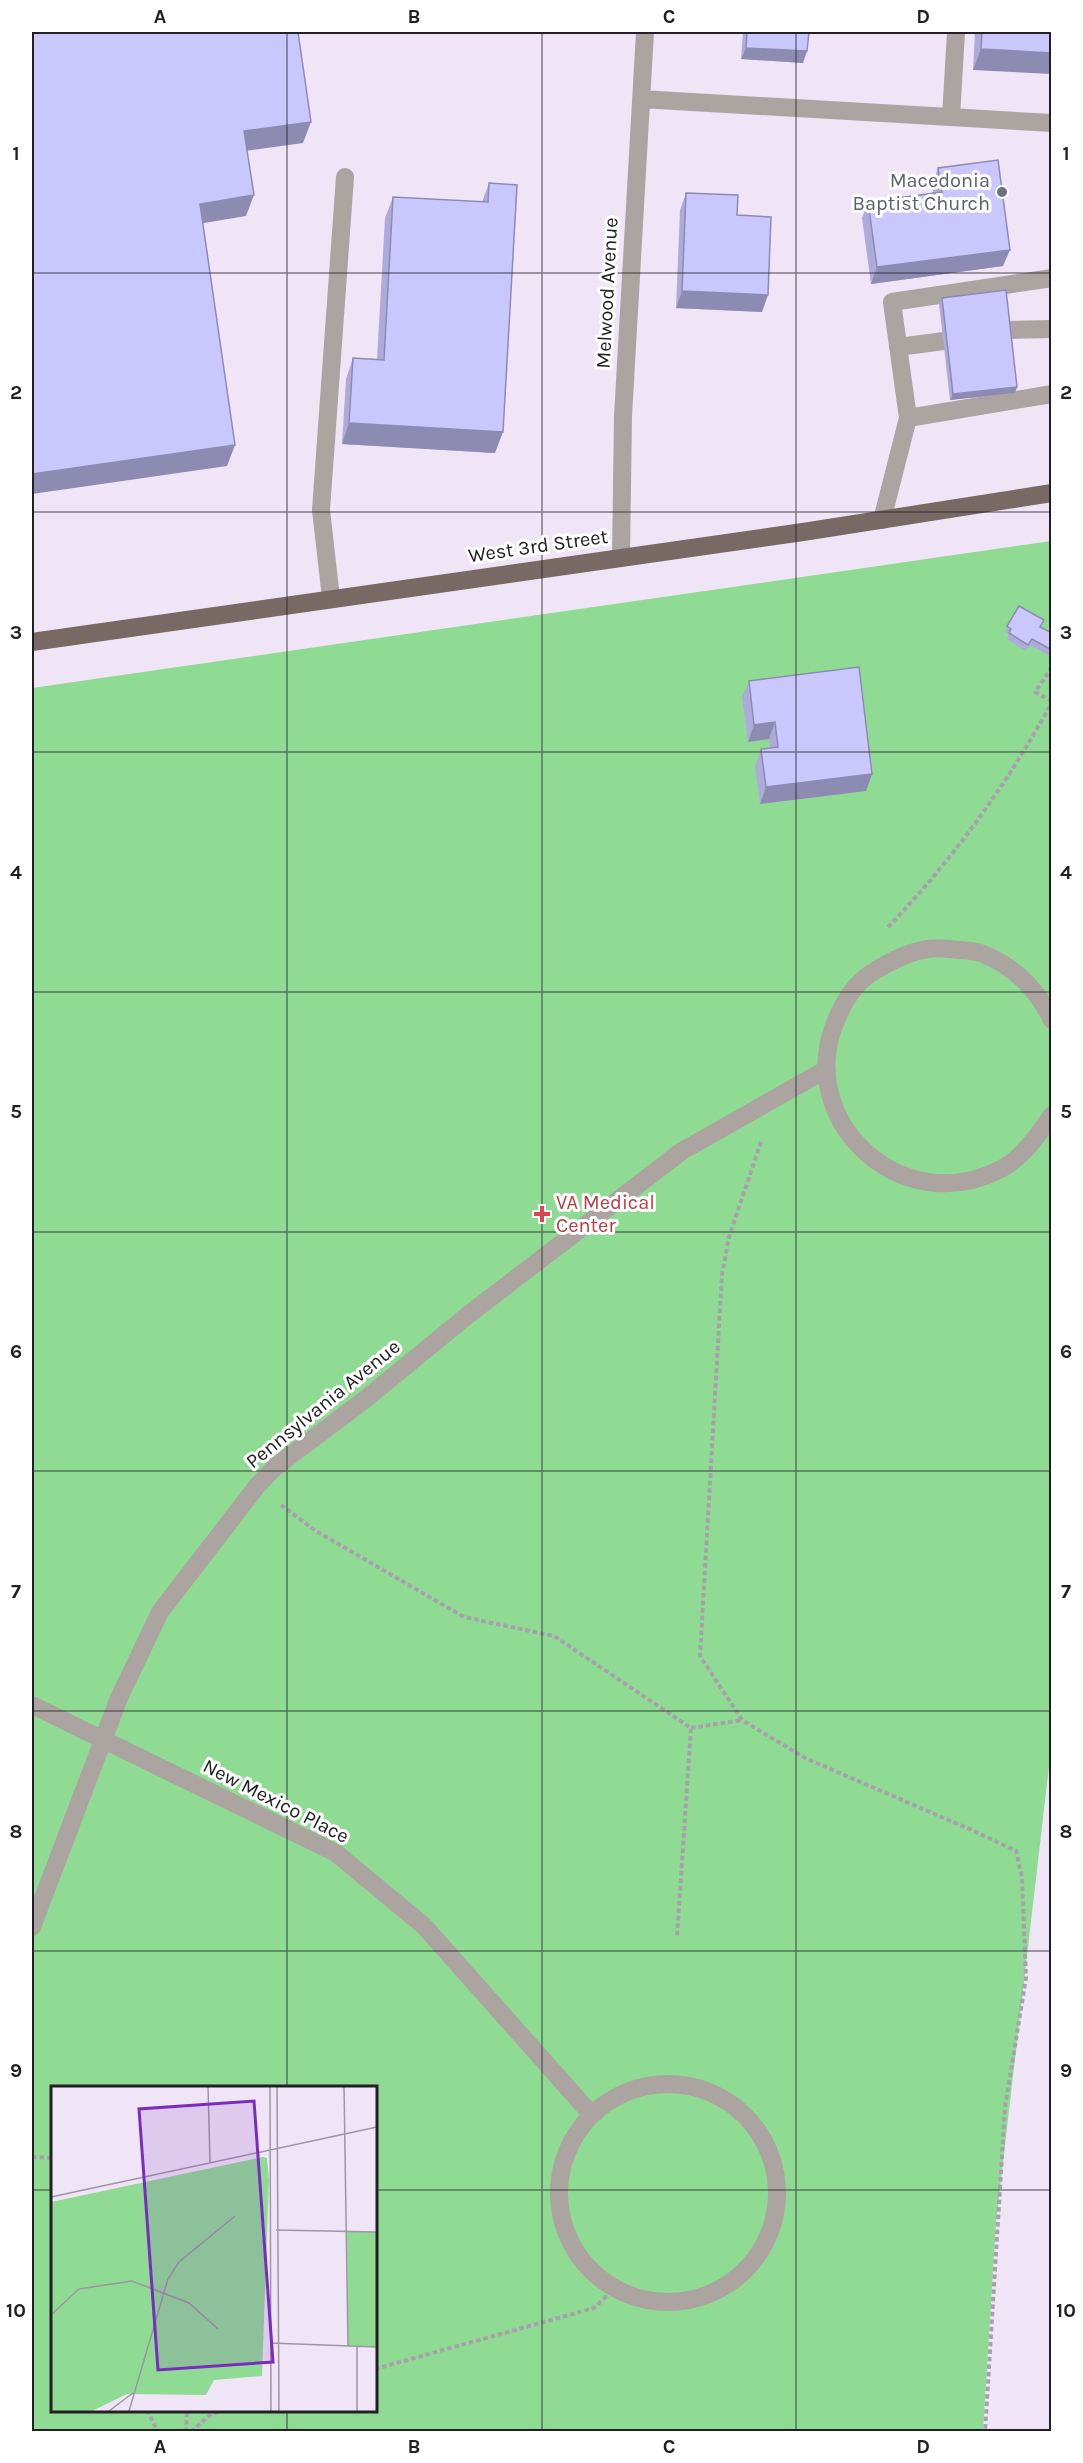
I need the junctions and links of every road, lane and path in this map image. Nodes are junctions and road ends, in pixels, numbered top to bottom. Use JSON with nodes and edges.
{"nodes":[{"id":1,"x":645,"y":32,"type":"edge"},
{"id":2,"x":956,"y":32,"type":"edge"},
{"id":3,"x":641,"y":99,"type":"junction"},
{"id":4,"x":951,"y":117,"type":"junction"},
{"id":5,"x":1052,"y":123,"type":"edge"},
{"id":6,"x":345,"y":177,"type":"dead end"},
{"id":7,"x":1052,"y":278,"type":"edge"},
{"id":8,"x":1052,"y":329,"type":"edge"},
{"id":9,"x":1007,"y":330,"type":"edge"},
{"id":10,"x":944,"y":341,"type":"edge"},
{"id":11,"x":898,"y":347,"type":"junction"},
{"id":12,"x":1052,"y":394,"type":"edge"},
{"id":13,"x":908,"y":418,"type":"junction"},
{"id":14,"x":1052,"y":493,"type":"edge"},
{"id":15,"x":882,"y":520,"type":"junction"},
{"id":16,"x":621,"y":557,"type":"junction"},
{"id":17,"x":331,"y":598,"type":"junction"},
{"id":18,"x":32,"y":642,"type":"edge"},
{"id":19,"x":1052,"y":666,"type":"edge"},
{"id":20,"x":1052,"y":701,"type":"edge"},
{"id":21,"x":884,"y":932,"type":"dead end"},
{"id":22,"x":1052,"y":1020,"type":"edge"},
{"id":23,"x":825,"y":1070,"type":"junction"},
{"id":24,"x":771,"y":1101,"type":"junction"},
{"id":25,"x":1052,"y":1115,"type":"edge"},
{"id":26,"x":256,"y":1486,"type":"junction"},
{"id":27,"x":32,"y":1705,"type":"edge"},
{"id":28,"x":742,"y":1720,"type":"junction"},
{"id":29,"x":691,"y":1728,"type":"junction"},
{"id":30,"x":102,"y":1740,"type":"junction"},
{"id":31,"x":32,"y":1927,"type":"edge"},
{"id":32,"x":677,"y":1937,"type":"dead end"},
{"id":33,"x":591,"y":2114,"type":"junction"},
{"id":34,"x":32,"y":2157,"type":"edge"},
{"id":35,"x":51,"y":2158,"type":"edge"},
{"id":36,"x":615,"y":2288,"type":"junction"},
{"id":37,"x":376,"y":2368,"type":"edge"},
{"id":38,"x":148,"y":2412,"type":"edge"},
{"id":39,"x":187,"y":2412,"type":"edge"},
{"id":40,"x":218,"y":2412,"type":"edge"},
{"id":41,"x":158,"y":2432,"type":"edge"},
{"id":42,"x":186,"y":2432,"type":"edge"},
{"id":43,"x":191,"y":2432,"type":"edge"},
{"id":44,"x":985,"y":2432,"type":"edge"}],
"edges":[{"from":1,"to":3,"type":"street","name":"Melwood Avenue"},
{"from":2,"to":4,"type":"street"},
{"from":3,"to":4,"type":"street"},
{"from":3,"to":16,"type":"street","name":"Melwood Avenue"},
{"from":4,"to":5,"type":"street"},
{"from":6,"to":17,"type":"street"},
{"from":7,"to":11,"type":"street"},
{"from":8,"to":9,"type":"street"},
{"from":10,"to":11,"type":"street"},
{"from":11,"to":13,"type":"street"},
{"from":12,"to":13,"type":"street"},
{"from":13,"to":15,"type":"street"},
{"from":14,"to":15,"type":"main road","name":"West 3rd Street"},
{"from":15,"to":16,"type":"main road","name":"West 3rd Street"},
{"from":16,"to":17,"type":"main road","name":"West 3rd Street"},
{"from":17,"to":18,"type":"main road","name":"West 3rd Street"},
{"from":19,"to":20,"type":"path"},
{"from":20,"to":21,"type":"path"},
{"from":22,"to":23,"type":"street"},
{"from":23,"to":24,"type":"street","name":"Pennsylvania Avenue"},
{"from":23,"to":25,"type":"street"},
{"from":24,"to":26,"type":"street","name":"Pennsylvania Avenue"},
{"from":24,"to":28,"type":"path"},
{"from":26,"to":29,"type":"path"},
{"from":26,"to":30,"type":"street","name":"Pennsylvania Avenue"},
{"from":27,"to":30,"type":"street","name":"New Mexico Place"},
{"from":28,"to":29,"type":"path"},
{"from":28,"to":44,"type":"path"},
{"from":29,"to":32,"type":"path"},
{"from":30,"to":31,"type":"street","name":"Pennsylvania Avenue"},
{"from":30,"to":33,"type":"street","name":"New Mexico Place"},
{"from":33,"to":36,"type":"street"},
{"from":33,"to":36,"type":"street"},
{"from":34,"to":35,"type":"path"},
{"from":36,"to":37,"type":"path"},
{"from":38,"to":41,"type":"path"},
{"from":39,"to":42,"type":"path"},
{"from":40,"to":43,"type":"path"}]}
